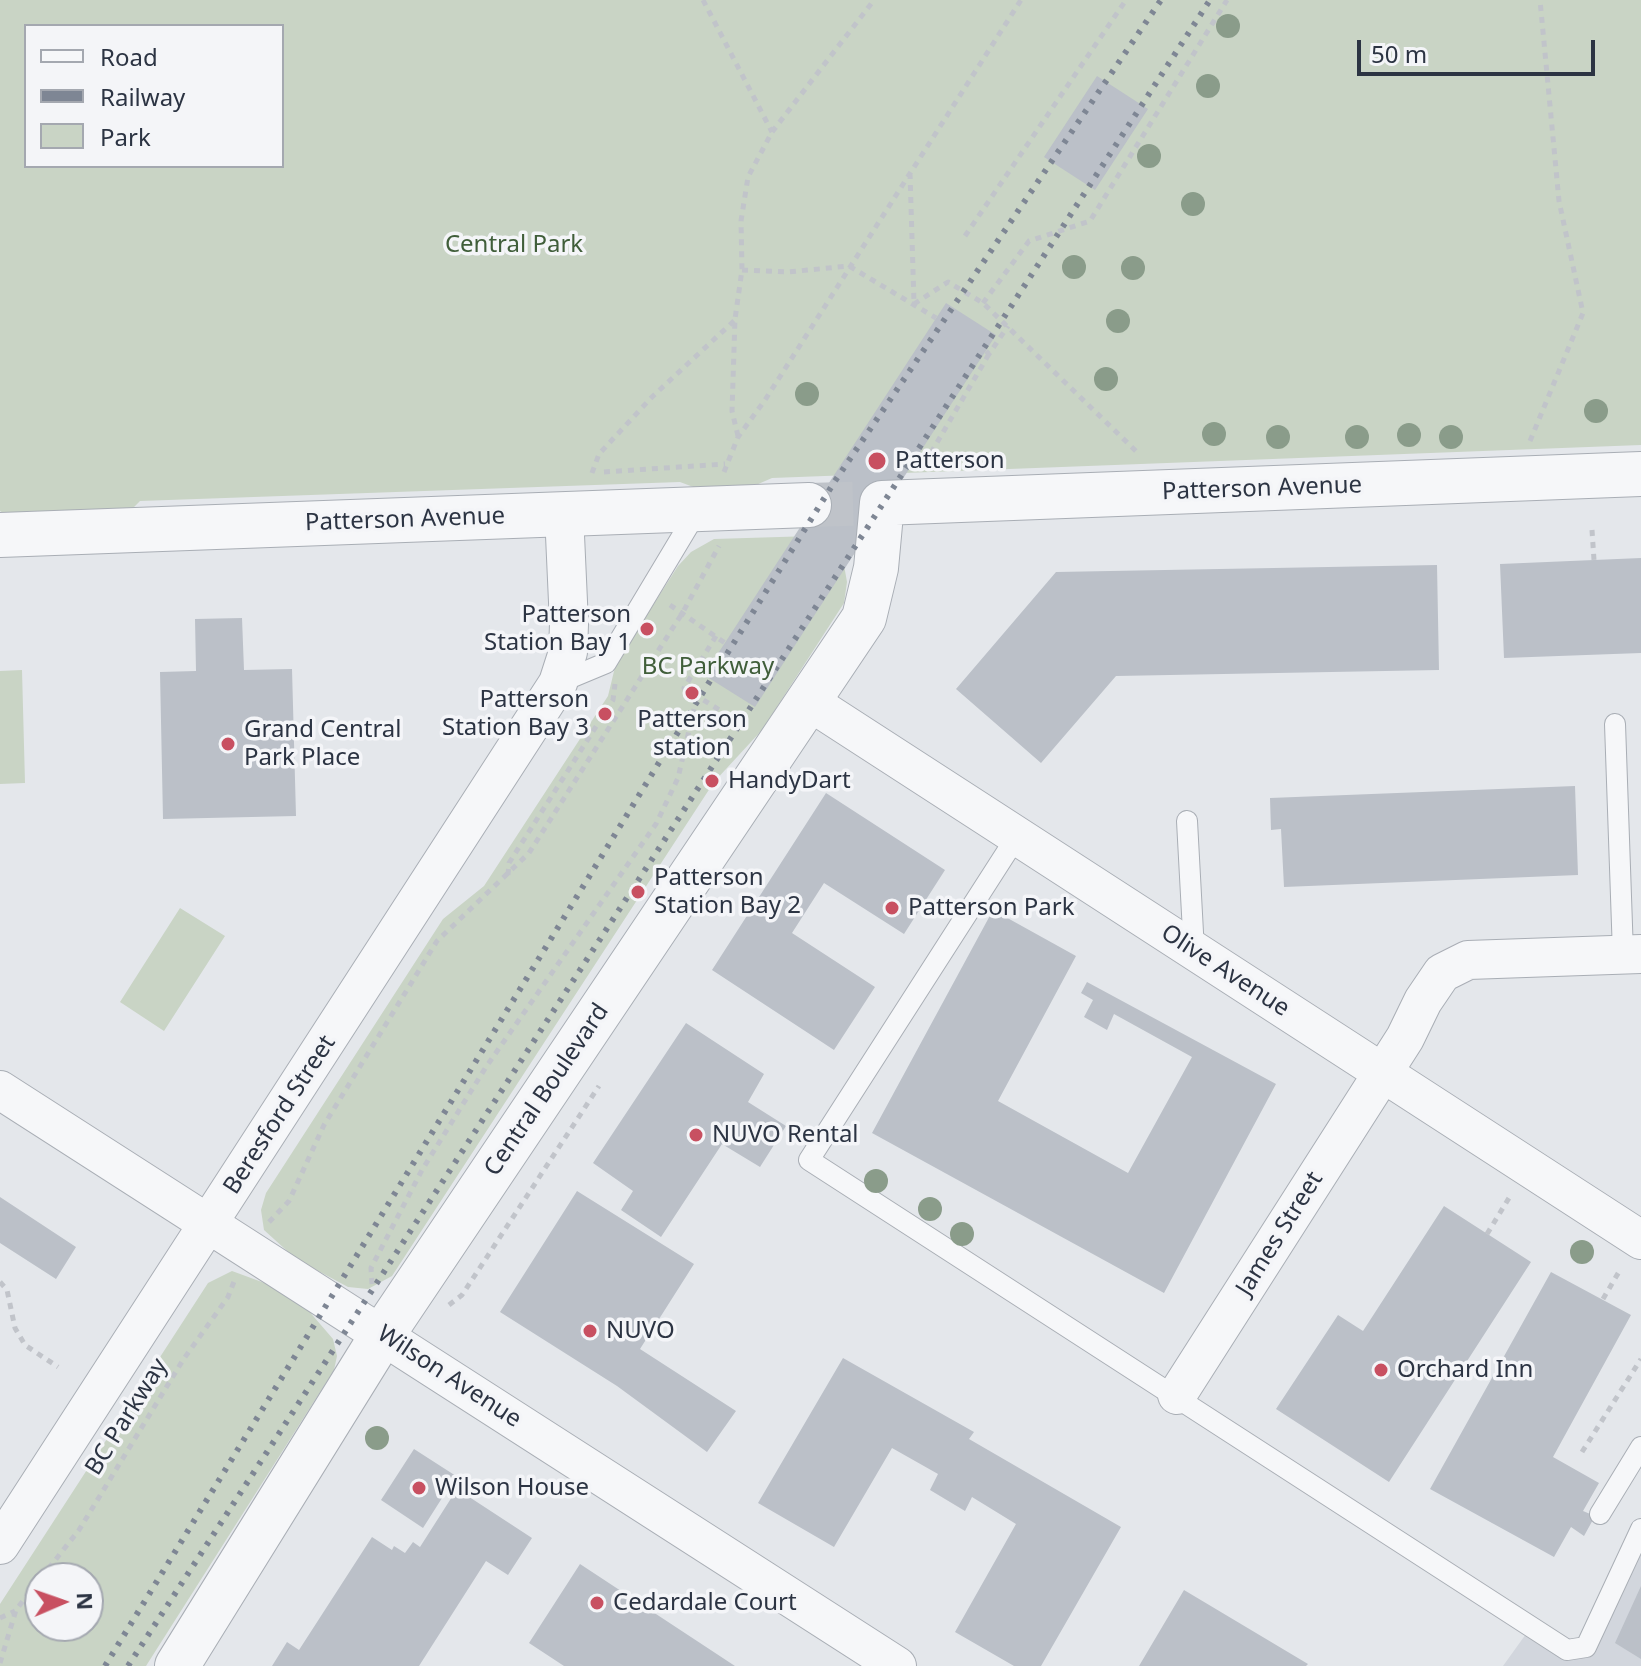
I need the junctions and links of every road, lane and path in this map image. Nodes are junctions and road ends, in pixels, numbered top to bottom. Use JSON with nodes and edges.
{"nodes":[{"id":1,"x":703,"y":0,"type":"edge"},
{"id":2,"x":874,"y":0,"type":"edge"},
{"id":3,"x":1021,"y":0,"type":"edge"},
{"id":4,"x":1126,"y":0,"type":"edge"},
{"id":5,"x":1227,"y":0,"type":"edge"},
{"id":6,"x":1540,"y":0,"type":"edge"},
{"id":7,"x":772,"y":132,"type":"junction"},
{"id":8,"x":910,"y":173,"type":"junction"},
{"id":9,"x":965,"y":236,"type":"dead end"},
{"id":10,"x":849,"y":266,"type":"junction"},
{"id":11,"x":742,"y":270,"type":"junction"},
{"id":12,"x":983,"y":303,"type":"junction"},
{"id":13,"x":914,"y":304,"type":"junction"},
{"id":14,"x":936,"y":318,"type":"dead end"},
{"id":15,"x":735,"y":319,"type":"junction"},
{"id":16,"x":1008,"y":326,"type":"junction"},
{"id":17,"x":738,"y":437,"type":"junction"},
{"id":18,"x":1530,"y":443,"type":"dead end"},
{"id":19,"x":1144,"y":459,"type":"dead end"},
{"id":20,"x":923,"y":467,"type":"dead end"},
{"id":21,"x":592,"y":473,"type":"dead end"},
{"id":22,"x":1641,"y":474,"type":"edge"},
{"id":23,"x":711,"y":492,"type":"junction"},
{"id":24,"x":882,"y":503,"type":"joint"},
{"id":25,"x":809,"y":505,"type":"tunnel mouth"},
{"id":26,"x":564,"y":513,"type":"junction"},
{"id":27,"x":1592,"y":530,"type":"dead end"},
{"id":28,"x":0,"y":535,"type":"edge"},
{"id":29,"x":706,"y":555,"type":"dead end"},
{"id":30,"x":1594,"y":560,"type":"dead end"},
{"id":31,"x":671,"y":591,"type":"dead end"},
{"id":32,"x":683,"y":612,"type":"junction"},
{"id":33,"x":716,"y":636,"type":"junction"},
{"id":34,"x":725,"y":643,"type":"dead end"},
{"id":35,"x":616,"y":677,"type":"dead end"},
{"id":36,"x":558,"y":683,"type":"junction"},
{"id":37,"x":697,"y":696,"type":"junction"},
{"id":38,"x":810,"y":702,"type":"junction"},
{"id":39,"x":757,"y":724,"type":"dead end"},
{"id":40,"x":1615,"y":724,"type":"dead end"},
{"id":41,"x":1187,"y":821,"type":"dead end"},
{"id":42,"x":1017,"y":836,"type":"junction"},
{"id":43,"x":508,"y":876,"type":"junction"},
{"id":44,"x":1194,"y":951,"type":"junction"},
{"id":45,"x":1632,"y":954,"type":"edge"},
{"id":46,"x":1382,"y":1072,"type":"junction"},
{"id":47,"x":0,"y":1090,"type":"edge"},
{"id":48,"x":1509,"y":1198,"type":"dead end"},
{"id":49,"x":209,"y":1223,"type":"junction"},
{"id":50,"x":264,"y":1230,"type":"dead end"},
{"id":51,"x":1487,"y":1234,"type":"dead end"},
{"id":52,"x":1630,"y":1255,"type":"edge"},
{"id":53,"x":239,"y":1271,"type":"dead end"},
{"id":54,"x":0,"y":1282,"type":"edge"},
{"id":55,"x":372,"y":1284,"type":"dead end"},
{"id":56,"x":1603,"y":1299,"type":"dead end"},
{"id":57,"x":383,"y":1334,"type":"junction"},
{"id":58,"x":1641,"y":1359,"type":"edge"},
{"id":59,"x":58,"y":1367,"type":"dead end"},
{"id":60,"x":1177,"y":1395,"type":"junction"},
{"id":61,"x":1641,"y":1447,"type":"edge"},
{"id":62,"x":1582,"y":1452,"type":"dead end"},
{"id":63,"x":1600,"y":1514,"type":"dead end"},
{"id":64,"x":1641,"y":1529,"type":"edge"},
{"id":65,"x":0,"y":1545,"type":"edge"},
{"id":66,"x":54,"y":1562,"type":"edge"},
{"id":67,"x":24,"y":1600,"type":"edge"},
{"id":68,"x":16,"y":1610,"type":"junction"},
{"id":69,"x":0,"y":1618,"type":"edge"},
{"id":70,"x":0,"y":1663,"type":"edge"},
{"id":71,"x":177,"y":1666,"type":"edge"},
{"id":72,"x":897,"y":1666,"type":"edge"}],
"edges":[{"from":1,"to":7,"type":"path"},
{"from":2,"to":7,"type":"path"},
{"from":3,"to":8,"type":"path"},
{"from":4,"to":9,"type":"path"},
{"from":5,"to":12,"type":"path"},
{"from":6,"to":18,"type":"path"},
{"from":7,"to":11,"type":"path"},
{"from":8,"to":10,"type":"path"},
{"from":8,"to":13,"type":"path"},
{"from":10,"to":11,"type":"path"},
{"from":10,"to":13,"type":"path"},
{"from":10,"to":17,"type":"path"},
{"from":11,"to":15,"type":"path"},
{"from":12,"to":13,"type":"path"},
{"from":12,"to":16,"type":"path"},
{"from":13,"to":14,"type":"path"},
{"from":15,"to":17,"type":"path"},
{"from":15,"to":21,"type":"path"},
{"from":16,"to":19,"type":"path"},
{"from":16,"to":20,"type":"path"},
{"from":17,"to":23,"type":"path"},
{"from":22,"to":24,"type":"street","name":"Patterson Avenue"},
{"from":23,"to":25,"type":"street","name":"Patterson Avenue"},
{"from":23,"to":26,"type":"street","name":"Patterson Avenue"},
{"from":23,"to":36,"type":"lane"},
{"from":24,"to":38,"type":"street","name":"Central Boulevard"},
{"from":26,"to":28,"type":"street","name":"Patterson Avenue"},
{"from":26,"to":36,"type":"street","name":"Beresford Street"},
{"from":27,"to":30,"type":"path"},
{"from":29,"to":32,"type":"path"},
{"from":31,"to":32,"type":"path"},
{"from":32,"to":33,"type":"path"},
{"from":32,"to":43,"type":"path"},
{"from":33,"to":34,"type":"path"},
{"from":33,"to":37,"type":"path"},
{"from":35,"to":43,"type":"path"},
{"from":36,"to":49,"type":"street","name":"Beresford Street"},
{"from":37,"to":39,"type":"path"},
{"from":37,"to":55,"type":"path"},
{"from":38,"to":42,"type":"street","name":"Olive Avenue"},
{"from":38,"to":57,"type":"street","name":"Central Boulevard"},
{"from":40,"to":45,"type":"lane"},
{"from":41,"to":44,"type":"lane"},
{"from":42,"to":44,"type":"street","name":"Olive Avenue"},
{"from":42,"to":60,"type":"lane"},
{"from":43,"to":50,"type":"path"},
{"from":44,"to":46,"type":"street","name":"Olive Avenue"},
{"from":45,"to":46,"type":"street","name":"James Street"},
{"from":46,"to":52,"type":"street","name":"Olive Avenue"},
{"from":46,"to":60,"type":"street","name":"James Street"},
{"from":47,"to":49,"type":"street","name":"Wilson Avenue"},
{"from":48,"to":51,"type":"path"},
{"from":49,"to":57,"type":"street","name":"Wilson Avenue"},
{"from":49,"to":65,"type":"street","name":"Beresford Street"},
{"from":52,"to":56,"type":"path"},
{"from":53,"to":66,"type":"path","name":"BC Parkway"},
{"from":54,"to":59,"type":"path"},
{"from":57,"to":71,"type":"street","name":"Central Boulevard"},
{"from":57,"to":72,"type":"street","name":"Wilson Avenue"},
{"from":58,"to":62,"type":"path"},
{"from":60,"to":64,"type":"lane"},
{"from":61,"to":63,"type":"lane"},
{"from":67,"to":68,"type":"path","name":"BC Parkway"},
{"from":68,"to":69,"type":"path","name":"BC Parkway"},
{"from":68,"to":70,"type":"path","name":"BC Parkway"}]}
